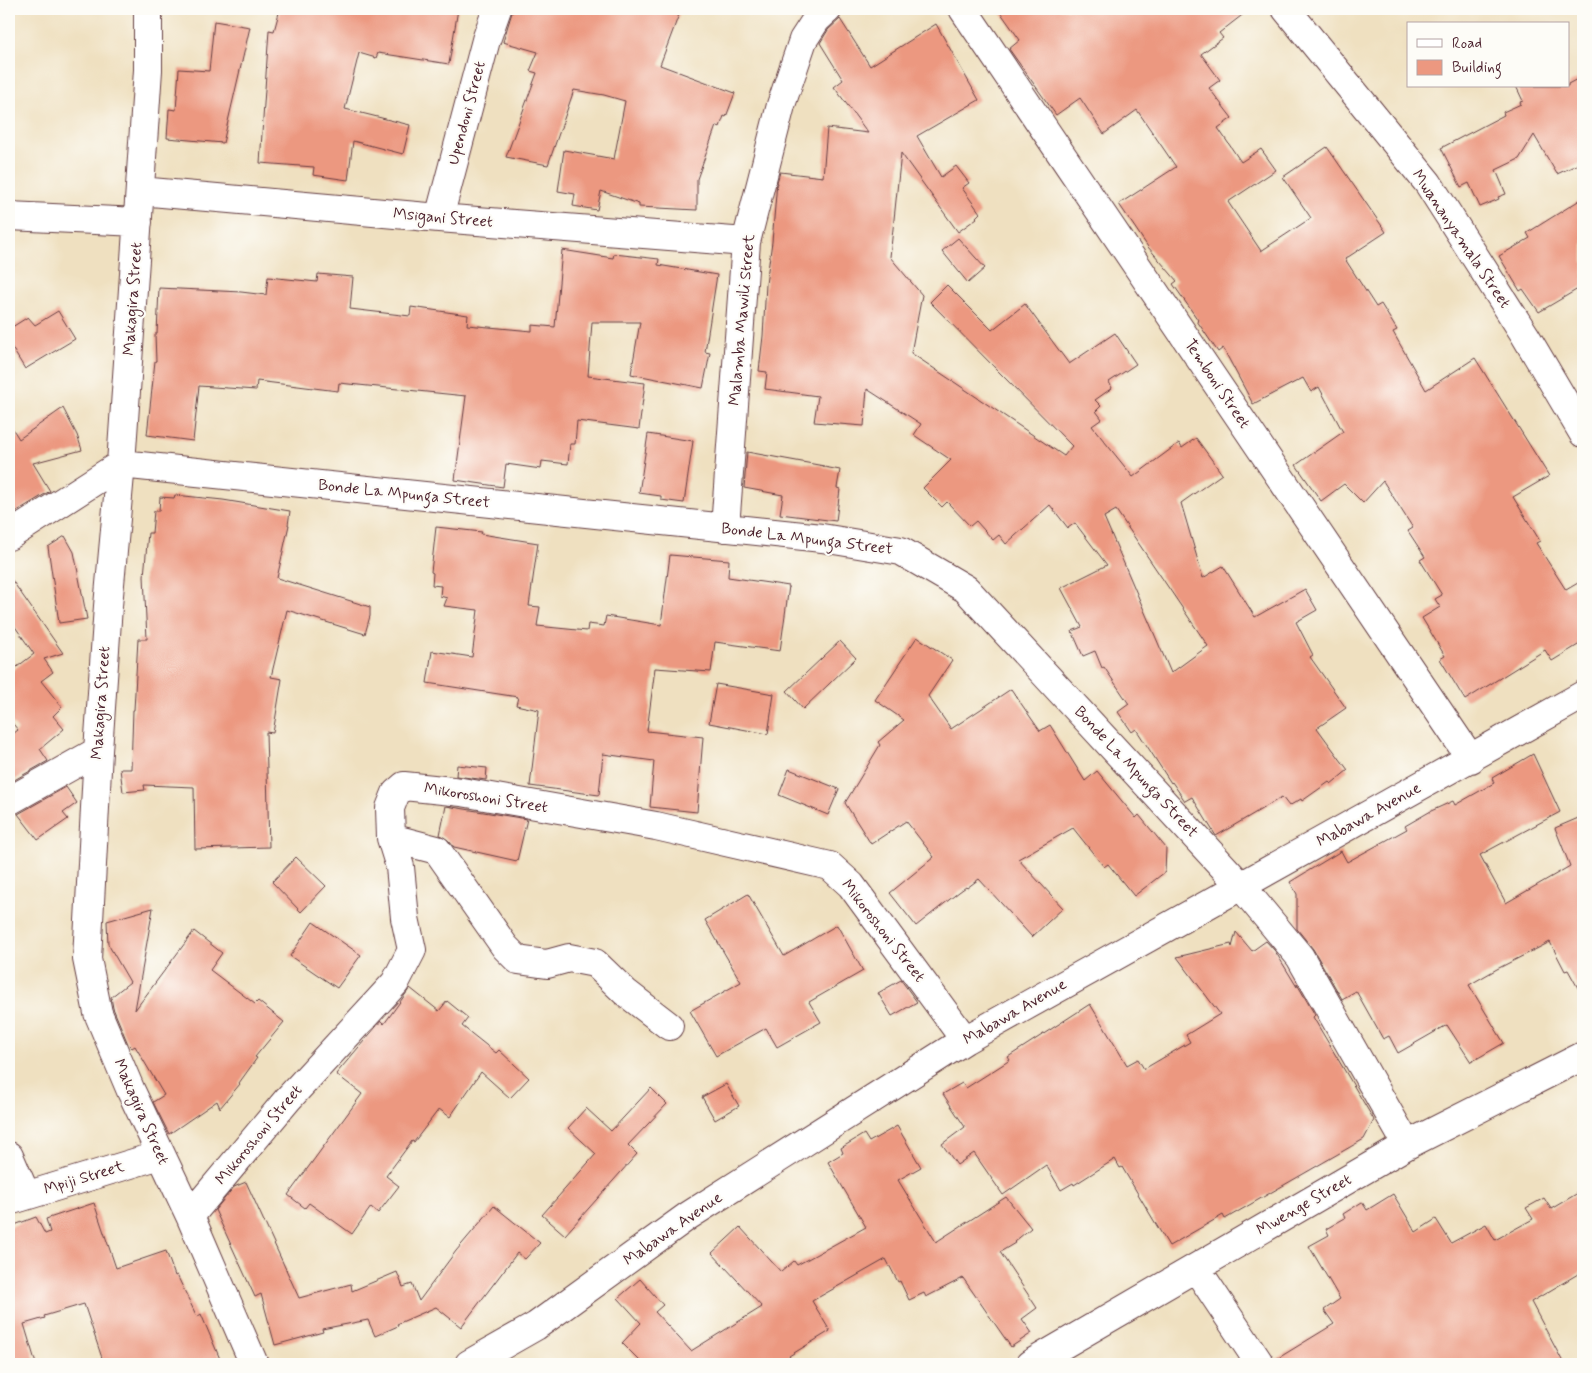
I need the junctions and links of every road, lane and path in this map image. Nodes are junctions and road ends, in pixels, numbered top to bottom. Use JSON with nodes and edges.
{"nodes":[{"id":1,"x":148,"y":9,"type":"edge"},
{"id":2,"x":497,"y":9,"type":"edge"},
{"id":3,"x":828,"y":9,"type":"edge"},
{"id":4,"x":964,"y":9,"type":"edge"},
{"id":5,"x":1296,"y":12,"type":"edge"},
{"id":6,"x":140,"y":192,"type":"junction"},
{"id":7,"x":9,"y":216,"type":"edge"},
{"id":8,"x":439,"y":218,"type":"junction"},
{"id":9,"x":138,"y":222,"type":"junction"},
{"id":10,"x":746,"y":242,"type":"junction"},
{"id":11,"x":1583,"y":433,"type":"edge"},
{"id":12,"x":121,"y":464,"type":"junction"},
{"id":13,"x":725,"y":528,"type":"junction"},
{"id":14,"x":9,"y":536,"type":"edge"},
{"id":15,"x":1583,"y":695,"type":"edge"},
{"id":16,"x":98,"y":751,"type":"junction"},
{"id":17,"x":1471,"y":758,"type":"junction"},
{"id":18,"x":9,"y":801,"type":"edge"},
{"id":19,"x":391,"y":838,"type":"junction"},
{"id":20,"x":1241,"y":886,"type":"junction"},
{"id":21,"x":669,"y":1026,"type":"dead end"},
{"id":22,"x":965,"y":1040,"type":"junction"},
{"id":23,"x":1583,"y":1056,"type":"edge"},
{"id":24,"x":1407,"y":1145,"type":"junction"},
{"id":25,"x":160,"y":1155,"type":"junction"},
{"id":26,"x":9,"y":1156,"type":"edge"},
{"id":27,"x":18,"y":1198,"type":"edge"},
{"id":28,"x":190,"y":1216,"type":"junction"},
{"id":29,"x":1196,"y":1268,"type":"junction"},
{"id":30,"x":254,"y":1364,"type":"edge"},
{"id":31,"x":469,"y":1364,"type":"edge"},
{"id":32,"x":1030,"y":1364,"type":"edge"},
{"id":33,"x":1260,"y":1364,"type":"edge"}],
"edges":[{"from":1,"to":6,"type":"street","name":"Makagira Street"},
{"from":2,"to":8,"type":"street","name":"Upendoni Street"},
{"from":3,"to":10,"type":"street","name":"Malamba Mawili Street"},
{"from":4,"to":17,"type":"street","name":"Temboni Street"},
{"from":5,"to":11,"type":"street","name":"Mwananyamala Street"},
{"from":6,"to":8,"type":"street","name":"Msigani Street"},
{"from":6,"to":9,"type":"street","name":"Makagira Street"},
{"from":7,"to":9,"type":"street"},
{"from":8,"to":10,"type":"street","name":"Msigani Street"},
{"from":9,"to":12,"type":"street","name":"Makagira Street"},
{"from":10,"to":13,"type":"street","name":"Malamba Mawili Street"},
{"from":12,"to":13,"type":"street","name":"Bonde La Mpunga Street"},
{"from":12,"to":14,"type":"street"},
{"from":12,"to":16,"type":"street","name":"Makagira Street"},
{"from":13,"to":20,"type":"street","name":"Bonde La Mpunga Street"},
{"from":15,"to":17,"type":"street","name":"Mabawa Avenue"},
{"from":16,"to":18,"type":"street"},
{"from":16,"to":25,"type":"street","name":"Makagira Street"},
{"from":17,"to":20,"type":"street","name":"Mabawa Avenue"},
{"from":19,"to":21,"type":"street"},
{"from":19,"to":22,"type":"street","name":"Mikoroshoni Street"},
{"from":19,"to":28,"type":"street","name":"Mikoroshoni Street"},
{"from":20,"to":22,"type":"street","name":"Mabawa Avenue"},
{"from":20,"to":24,"type":"street","name":"Bonde La Mpunga Street"},
{"from":22,"to":31,"type":"street","name":"Mabawa Avenue"},
{"from":23,"to":24,"type":"street","name":"Mwenge Street"},
{"from":24,"to":29,"type":"street","name":"Mwenge Street"},
{"from":25,"to":27,"type":"street","name":"Mpiji Street"},
{"from":25,"to":28,"type":"street","name":"Makagira Street"},
{"from":26,"to":27,"type":"street"},
{"from":28,"to":30,"type":"street","name":"Makagira Street"},
{"from":29,"to":32,"type":"street","name":"Mwenge Street"},
{"from":29,"to":33,"type":"street"}]}
